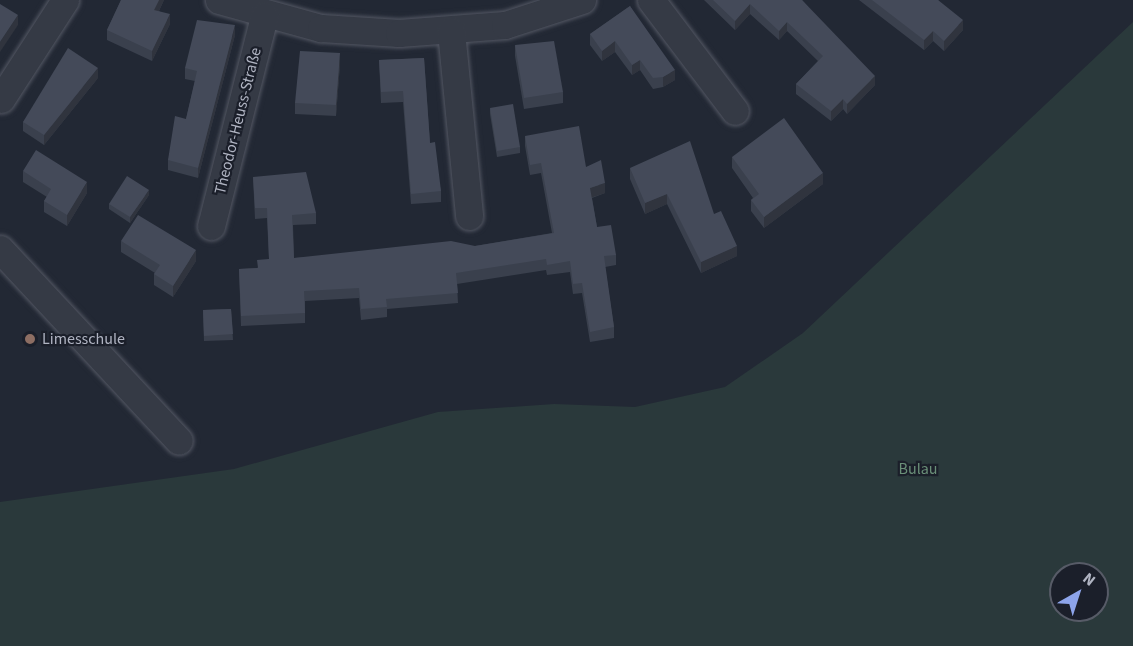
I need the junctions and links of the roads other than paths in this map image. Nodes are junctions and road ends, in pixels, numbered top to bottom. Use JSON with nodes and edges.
{"nodes":[{"id":1,"x":65,"y":0,"type":"edge"},
{"id":2,"x":219,"y":0,"type":"edge"},
{"id":3,"x":651,"y":0,"type":"edge"},
{"id":4,"x":572,"y":2,"type":"edge"},
{"id":5,"x":264,"y":16,"type":"junction"},
{"id":6,"x":451,"y":31,"type":"junction"},
{"id":7,"x":1,"y":99,"type":"edge"},
{"id":8,"x":735,"y":111,"type":"dead end"},
{"id":9,"x":469,"y":216,"type":"dead end"},
{"id":10,"x":211,"y":226,"type":"dead end"},
{"id":11,"x":0,"y":249,"type":"edge"},
{"id":12,"x":179,"y":441,"type":"dead end"}],
"edges":[{"from":1,"to":7,"type":"street"},
{"from":2,"to":5,"type":"street"},
{"from":3,"to":8,"type":"street"},
{"from":4,"to":6,"type":"street"},
{"from":5,"to":6,"type":"street"},
{"from":5,"to":10,"type":"street","name":"Theodor-Heuss-Straße"},
{"from":6,"to":9,"type":"street"},
{"from":11,"to":12,"type":"street"}]}
